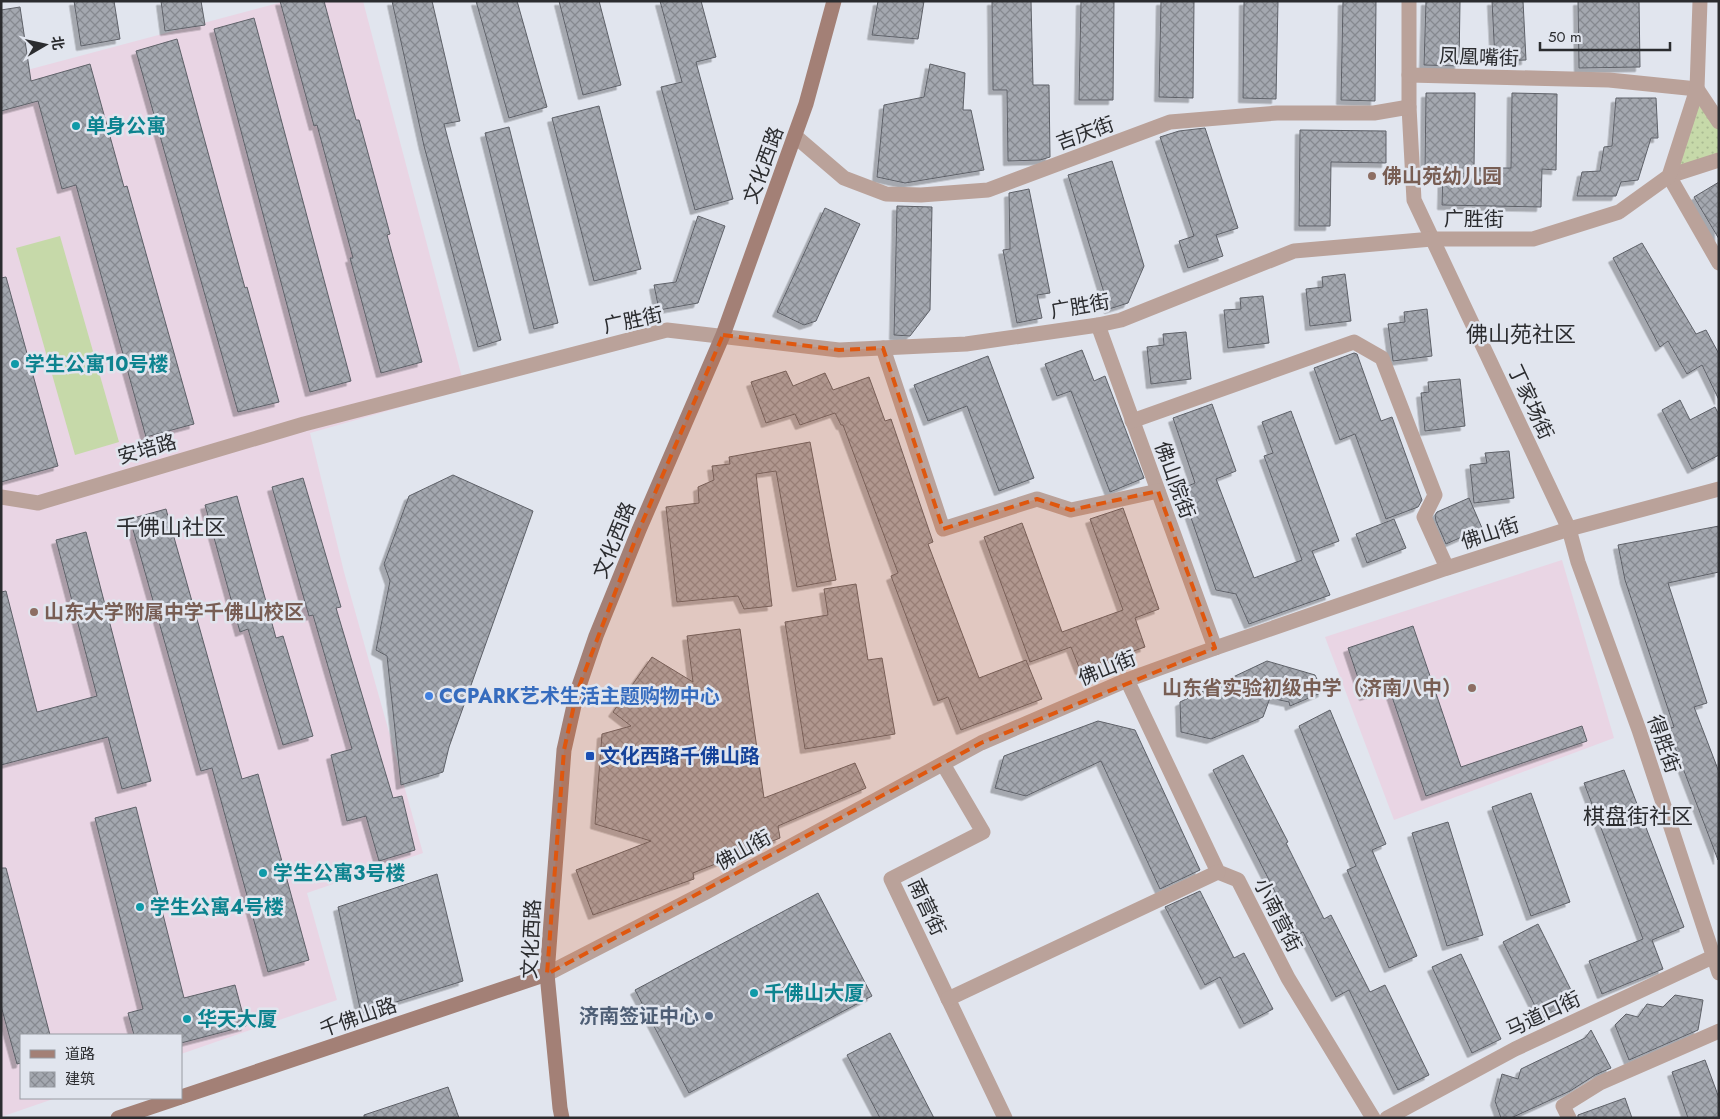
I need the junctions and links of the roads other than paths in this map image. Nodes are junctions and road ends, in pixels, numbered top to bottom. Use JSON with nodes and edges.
{"nodes":[{"id":1,"x":834,"y":1,"type":"edge"},
{"id":2,"x":1409,"y":1,"type":"edge"},
{"id":3,"x":1700,"y":1,"type":"edge"},
{"id":4,"x":1409,"y":75,"type":"junction"},
{"id":5,"x":1697,"y":89,"type":"junction"},
{"id":6,"x":1409,"y":106,"type":"junction"},
{"id":7,"x":1719,"y":122,"type":"edge"},
{"id":8,"x":795,"y":136,"type":"junction"},
{"id":9,"x":1719,"y":160,"type":"edge"},
{"id":10,"x":1669,"y":176,"type":"junction"},
{"id":11,"x":1432,"y":239,"type":"junction"},
{"id":12,"x":1719,"y":263,"type":"edge"},
{"id":13,"x":1098,"y":325,"type":"junction"},
{"id":14,"x":723,"y":335,"type":"junction"},
{"id":15,"x":882,"y":348,"type":"junction"},
{"id":16,"x":1132,"y":421,"type":"junction"},
{"id":17,"x":304,"y":424,"type":"joint"},
{"id":18,"x":1719,"y":489,"type":"edge"},
{"id":19,"x":1158,"y":491,"type":"junction"},
{"id":20,"x":1,"y":497,"type":"edge"},
{"id":21,"x":1569,"y":529,"type":"junction"},
{"id":22,"x":1447,"y":568,"type":"junction"},
{"id":23,"x":1214,"y":648,"type":"junction"},
{"id":24,"x":1127,"y":680,"type":"junction"},
{"id":25,"x":943,"y":764,"type":"junction"},
{"id":26,"x":1218,"y":872,"type":"junction"},
{"id":27,"x":1716,"y":955,"type":"edge"},
{"id":28,"x":1719,"y":973,"type":"edge"},
{"id":29,"x":547,"y":974,"type":"junction"},
{"id":30,"x":948,"y":999,"type":"junction"},
{"id":31,"x":1719,"y":1031,"type":"edge"},
{"id":32,"x":182,"y":1096,"type":"edge"},
{"id":33,"x":174,"y":1099,"type":"edge"},
{"id":34,"x":118,"y":1118,"type":"edge"},
{"id":35,"x":562,"y":1118,"type":"edge"},
{"id":36,"x":1005,"y":1118,"type":"edge"},
{"id":37,"x":1373,"y":1118,"type":"edge"},
{"id":38,"x":1387,"y":1118,"type":"edge"},
{"id":39,"x":1569,"y":1118,"type":"edge"}],
"edges":[{"from":1,"to":8,"type":"main road","name":"文化西路"},
{"from":2,"to":4,"type":"street","name":"丁家场街"},
{"from":3,"to":5,"type":"street"},
{"from":4,"to":5,"type":"street","name":"凤凰嘴街"},
{"from":4,"to":6,"type":"street","name":"丁家场街"},
{"from":5,"to":7,"type":"street"},
{"from":5,"to":10,"type":"street"},
{"from":6,"to":8,"type":"street","name":"吉庆街"},
{"from":6,"to":11,"type":"street","name":"丁家场街"},
{"from":8,"to":14,"type":"main road","name":"文化西路"},
{"from":9,"to":10,"type":"street","name":"广胜街"},
{"from":10,"to":11,"type":"street","name":"广胜街"},
{"from":10,"to":12,"type":"street"},
{"from":11,"to":13,"type":"street","name":"广胜街"},
{"from":11,"to":21,"type":"street","name":"丁家场街"},
{"from":13,"to":15,"type":"street","name":"广胜街"},
{"from":13,"to":16,"type":"street","name":"佛山院街"},
{"from":14,"to":15,"type":"street","name":"广胜街"},
{"from":14,"to":17,"type":"street","name":"广胜街"},
{"from":14,"to":29,"type":"main road","name":"文化西路"},
{"from":15,"to":19,"type":"street"},
{"from":16,"to":19,"type":"street","name":"佛山院街"},
{"from":16,"to":22,"type":"street"},
{"from":17,"to":20,"type":"street","name":"安培路"},
{"from":18,"to":21,"type":"street","name":"佛山街"},
{"from":19,"to":23,"type":"street","name":"佛山院街"},
{"from":21,"to":22,"type":"street","name":"佛山街"},
{"from":21,"to":27,"type":"street","name":"得胜街"},
{"from":22,"to":23,"type":"street","name":"佛山街"},
{"from":23,"to":24,"type":"street","name":"佛山街"},
{"from":24,"to":25,"type":"street","name":"佛山街"},
{"from":24,"to":26,"type":"street"},
{"from":25,"to":29,"type":"street","name":"佛山街"},
{"from":25,"to":30,"type":"street","name":"南营街"},
{"from":26,"to":30,"type":"street"},
{"from":26,"to":37,"type":"street","name":"小南营街"},
{"from":27,"to":28,"type":"street","name":"得胜街"},
{"from":27,"to":38,"type":"street","name":"马道口街"},
{"from":29,"to":32,"type":"main road","name":"千佛山路"},
{"from":29,"to":35,"type":"main road","name":"文化西路"},
{"from":30,"to":36,"type":"street","name":"南营街"},
{"from":31,"to":39,"type":"street"},
{"from":33,"to":34,"type":"main road","name":"千佛山路"}]}
